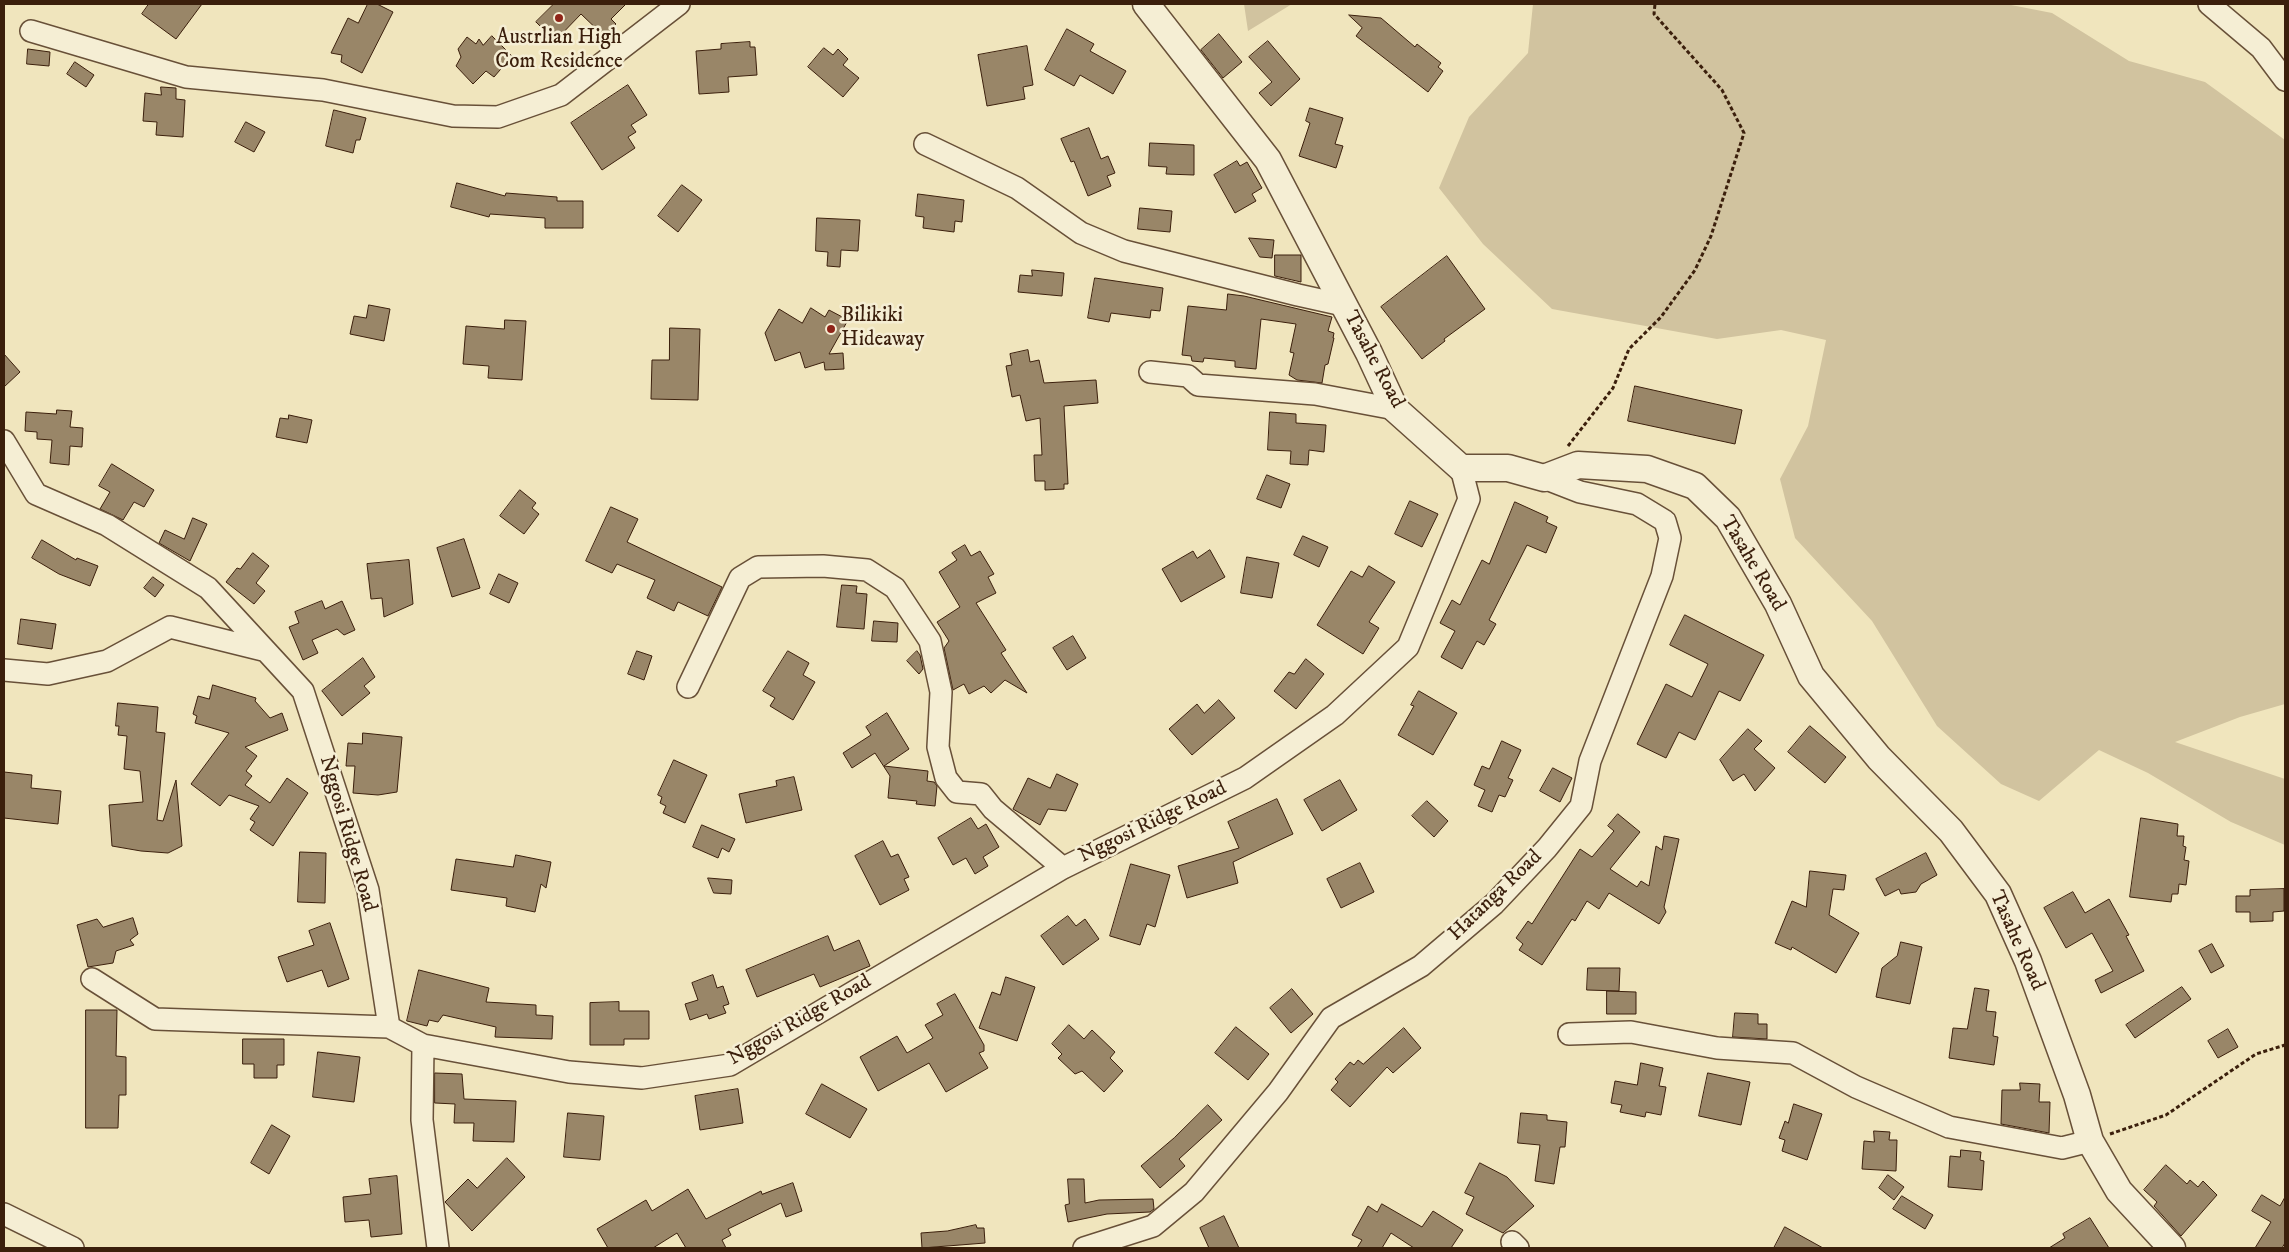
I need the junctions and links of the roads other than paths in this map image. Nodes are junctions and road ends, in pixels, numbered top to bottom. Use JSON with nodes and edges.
{"nodes":[{"id":1,"x":679,"y":4,"type":"edge"},
{"id":2,"x":1146,"y":4,"type":"edge"},
{"id":3,"x":2209,"y":4,"type":"edge"},
{"id":4,"x":31,"y":31,"type":"dead end"},
{"id":5,"x":2285,"y":80,"type":"edge"},
{"id":6,"x":925,"y":144,"type":"dead end"},
{"id":7,"x":1343,"y":305,"type":"junction"},
{"id":8,"x":1150,"y":372,"type":"dead end"},
{"id":9,"x":1395,"y":409,"type":"junction"},
{"id":10,"x":4,"y":441,"type":"edge"},
{"id":11,"x":1461,"y":468,"type":"junction"},
{"id":12,"x":1544,"y":478,"type":"junction"},
{"id":13,"x":263,"y":650,"type":"junction"},
{"id":14,"x":4,"y":670,"type":"edge"},
{"id":15,"x":688,"y":687,"type":"dead end"},
{"id":16,"x":1063,"y":868,"type":"junction"},
{"id":17,"x":92,"y":979,"type":"dead end"},
{"id":18,"x":389,"y":1027,"type":"junction"},
{"id":19,"x":1569,"y":1034,"type":"dead end"},
{"id":20,"x":423,"y":1045,"type":"junction"},
{"id":21,"x":2090,"y":1141,"type":"junction"},
{"id":22,"x":4,"y":1214,"type":"edge"},
{"id":23,"x":73,"y":1248,"type":"edge"},
{"id":24,"x":438,"y":1248,"type":"edge"},
{"id":25,"x":1084,"y":1248,"type":"edge"},
{"id":26,"x":2172,"y":1248,"type":"edge"}],
"edges":[{"from":1,"to":4,"type":"street"},
{"from":2,"to":7,"type":"street","name":"Tasahe Road"},
{"from":3,"to":5,"type":"street"},
{"from":6,"to":7,"type":"street"},
{"from":7,"to":9,"type":"street","name":"Tasahe Road"},
{"from":8,"to":9,"type":"street"},
{"from":9,"to":11,"type":"street","name":"Tasahe Road"},
{"from":10,"to":13,"type":"street","name":"Nggosi Ridge Road"},
{"from":11,"to":12,"type":"street"},
{"from":11,"to":16,"type":"street","name":"Nggosi Ridge Road"},
{"from":12,"to":21,"type":"street","name":"Tasahe Road"},
{"from":12,"to":25,"type":"street","name":"Hatanga Road"},
{"from":13,"to":14,"type":"street"},
{"from":13,"to":18,"type":"street","name":"Nggosi Ridge Road"},
{"from":15,"to":16,"type":"street"},
{"from":16,"to":20,"type":"street","name":"Nggosi Ridge Road"},
{"from":17,"to":18,"type":"street"},
{"from":18,"to":20,"type":"street","name":"Nggosi Ridge Road"},
{"from":19,"to":21,"type":"street"},
{"from":20,"to":24,"type":"street"},
{"from":21,"to":26,"type":"street","name":"Tasahe Road"},
{"from":22,"to":23,"type":"street"}]}
